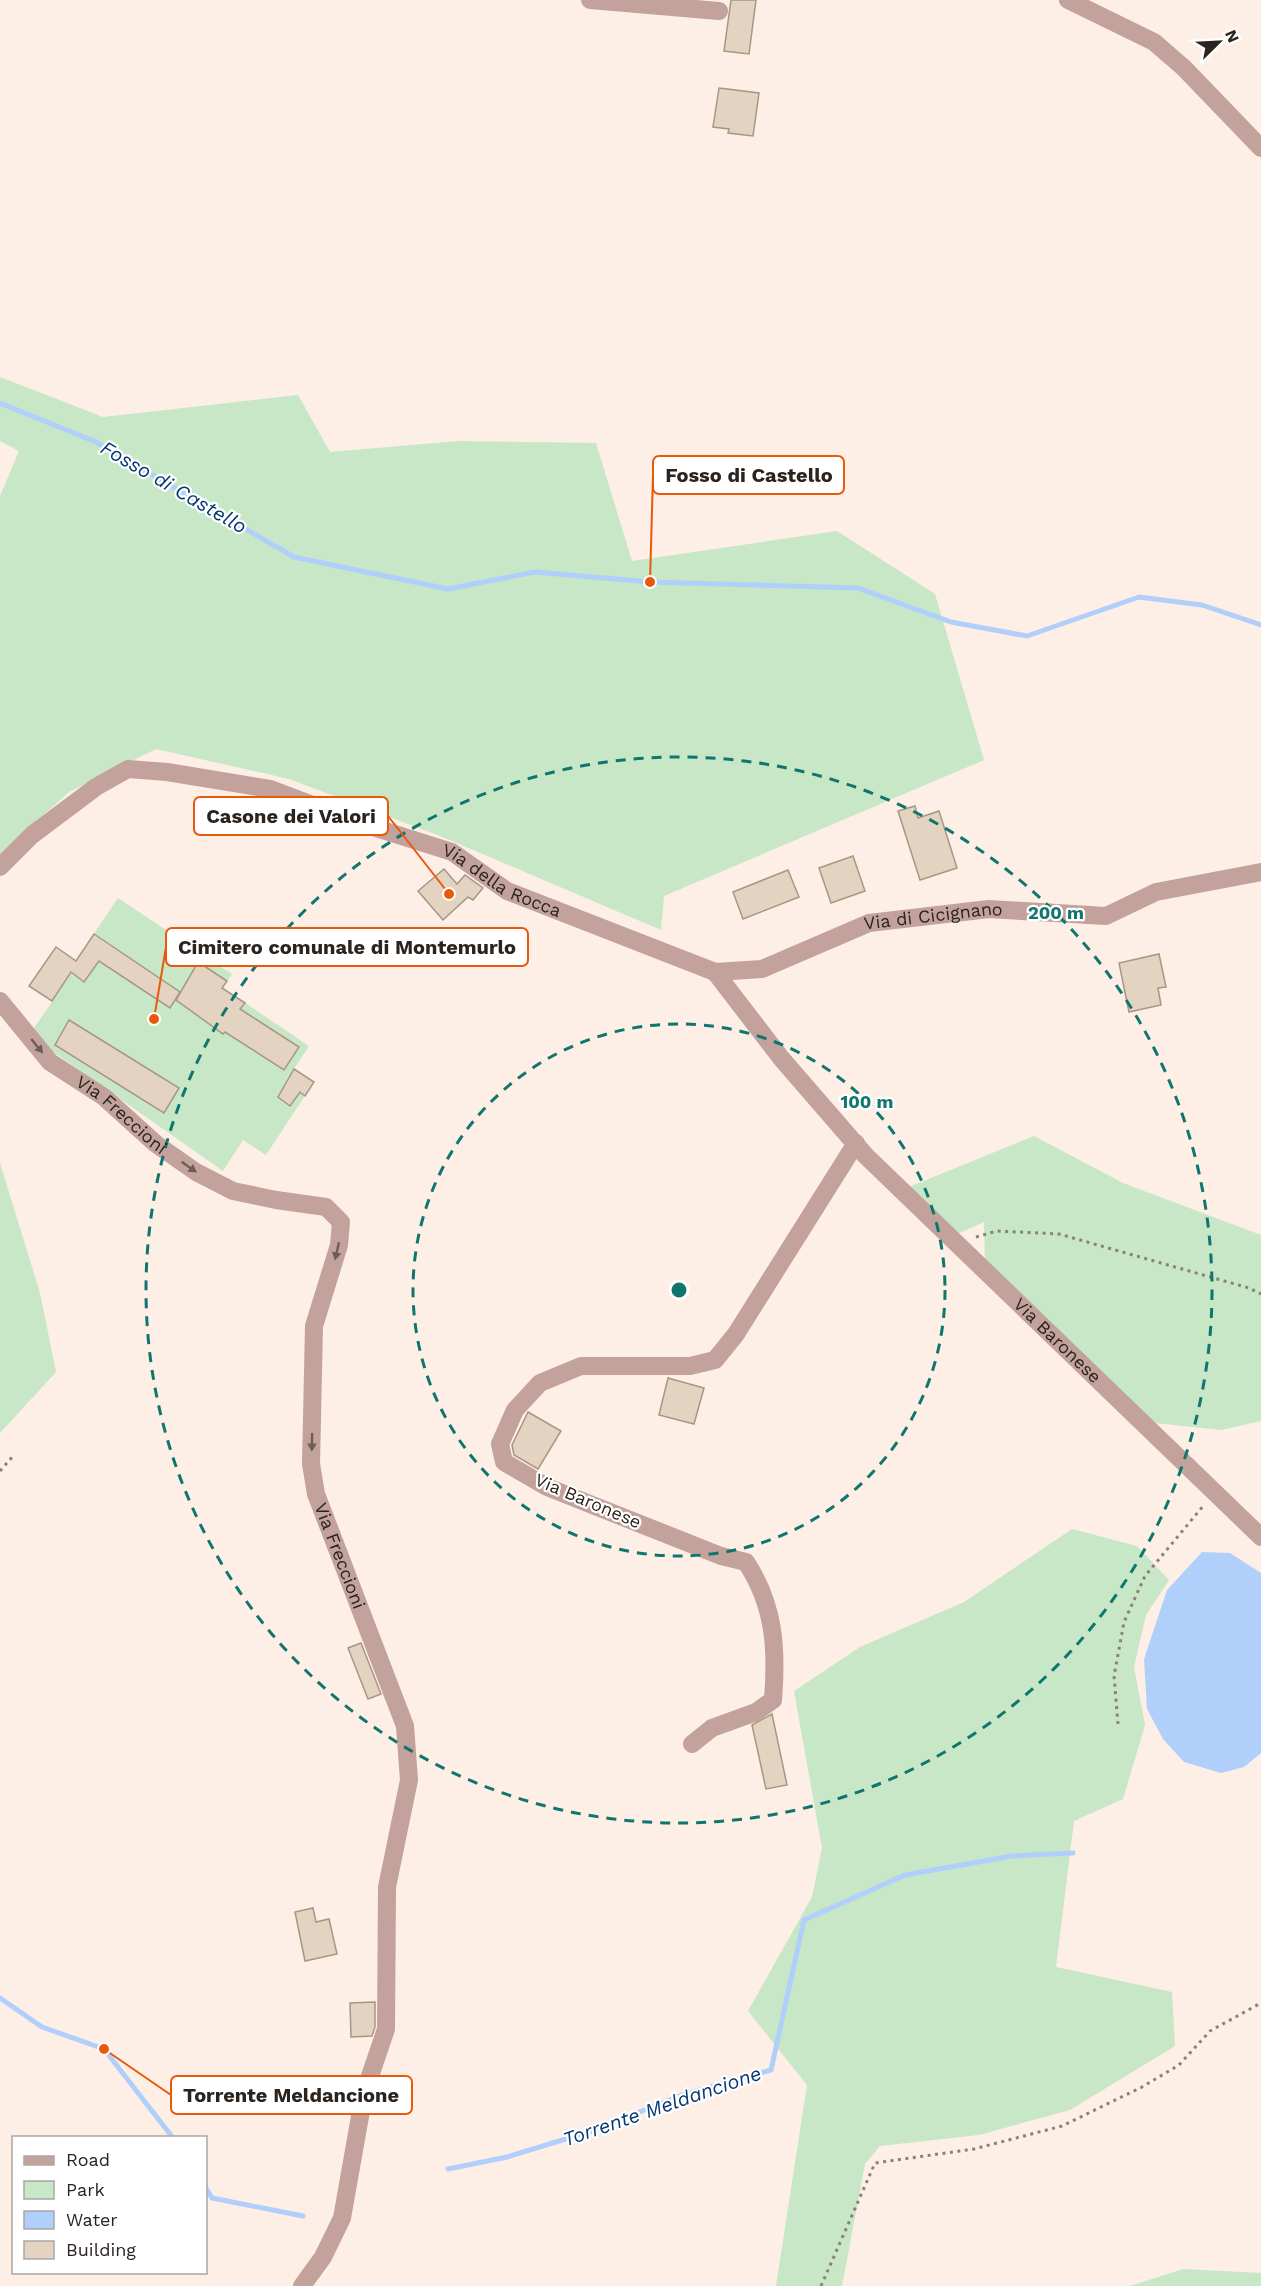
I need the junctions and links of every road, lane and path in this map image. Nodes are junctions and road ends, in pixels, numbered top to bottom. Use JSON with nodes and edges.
{"nodes":[{"id":1,"x":590,"y":0,"type":"edge"},
{"id":2,"x":1068,"y":0,"type":"edge"},
{"id":3,"x":719,"y":11,"type":"dead end"},
{"id":4,"x":1261,"y":148,"type":"edge"},
{"id":5,"x":0,"y":867,"type":"edge"},
{"id":6,"x":1261,"y":872,"type":"edge"},
{"id":7,"x":715,"y":972,"type":"junction"},
{"id":8,"x":0,"y":1001,"type":"edge"},
{"id":9,"x":856,"y":1143,"type":"junction"},
{"id":10,"x":955,"y":1244,"type":"junction"},
{"id":11,"x":1261,"y":1294,"type":"edge"},
{"id":12,"x":14,"y":1455,"type":"dead end"},
{"id":13,"x":0,"y":1471,"type":"edge"},
{"id":14,"x":1215,"y":1492,"type":"junction"},
{"id":15,"x":1261,"y":1537,"type":"edge"},
{"id":16,"x":1118,"y":1724,"type":"dead end"},
{"id":17,"x":692,"y":1744,"type":"dead end"},
{"id":18,"x":1261,"y":2003,"type":"edge"},
{"id":19,"x":302,"y":2286,"type":"edge"},
{"id":20,"x":821,"y":2286,"type":"edge"}],
"edges":[{"from":1,"to":3,"type":"street"},
{"from":2,"to":4,"type":"street"},
{"from":5,"to":7,"type":"street","name":"Via della Rocca"},
{"from":6,"to":7,"type":"street","name":"Via di Cicignano"},
{"from":7,"to":9,"type":"street","name":"Via Baronese"},
{"from":8,"to":19,"type":"street","name":"Via Freccioni","one_way":true},
{"from":9,"to":10,"type":"street","name":"Via Baronese"},
{"from":9,"to":17,"type":"street","name":"Via Baronese"},
{"from":10,"to":11,"type":"path"},
{"from":10,"to":14,"type":"street","name":"Via Baronese"},
{"from":12,"to":13,"type":"path"},
{"from":14,"to":15,"type":"street","name":"Via Baronese"},
{"from":14,"to":16,"type":"path"},
{"from":18,"to":20,"type":"path"}]}
